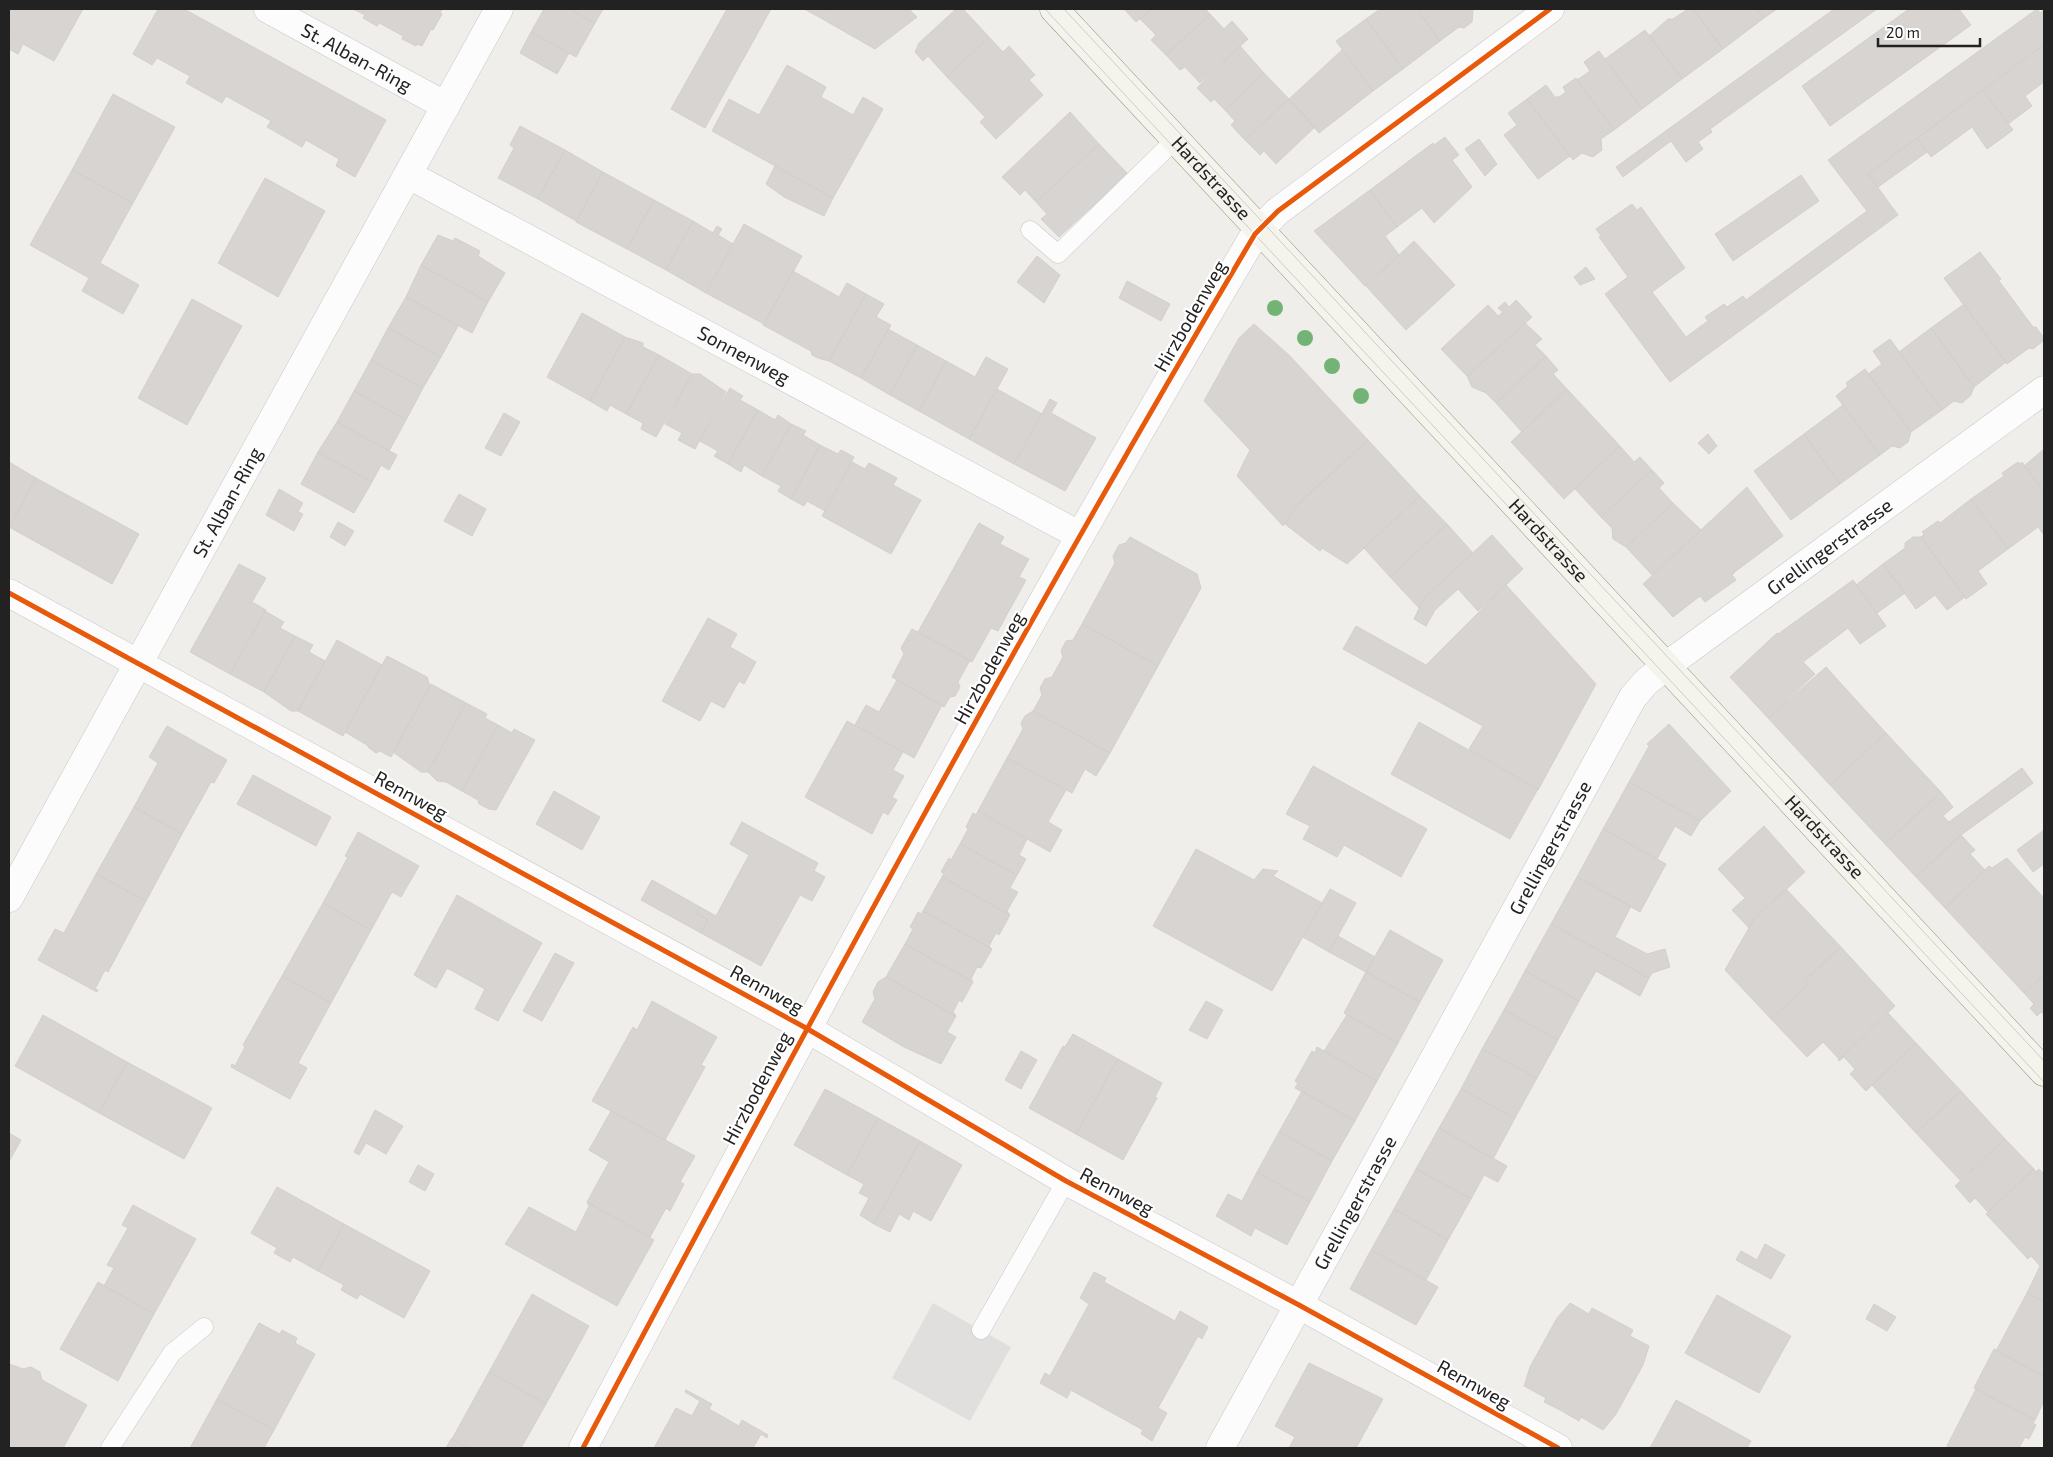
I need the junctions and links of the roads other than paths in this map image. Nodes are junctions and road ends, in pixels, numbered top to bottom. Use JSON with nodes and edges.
{"nodes":[{"id":1,"x":268,"y":9,"type":"edge"},
{"id":2,"x":499,"y":9,"type":"edge"},
{"id":3,"x":1054,"y":9,"type":"edge"},
{"id":4,"x":1550,"y":9,"type":"edge"},
{"id":5,"x":446,"y":106,"type":"junction"},
{"id":6,"x":1176,"y":139,"type":"junction"},
{"id":7,"x":408,"y":175,"type":"junction"},
{"id":8,"x":1260,"y":229,"type":"junction"},
{"id":9,"x":1030,"y":230,"type":"dead end"},
{"id":10,"x":2044,"y":390,"type":"edge"},
{"id":11,"x":1079,"y":536,"type":"junction"},
{"id":12,"x":9,"y":593,"type":"edge"},
{"id":13,"x":138,"y":663,"type":"junction"},
{"id":14,"x":1666,"y":666,"type":"junction"},
{"id":15,"x":9,"y":898,"type":"edge"},
{"id":16,"x":806,"y":1028,"type":"junction"},
{"id":17,"x":2044,"y":1072,"type":"edge"},
{"id":18,"x":1066,"y":1181,"type":"junction"},
{"id":19,"x":1299,"y":1305,"type":"junction"},
{"id":20,"x":204,"y":1327,"type":"dead end"},
{"id":21,"x":981,"y":1330,"type":"dead end"},
{"id":22,"x":110,"y":1448,"type":"edge"},
{"id":23,"x":583,"y":1448,"type":"edge"},
{"id":24,"x":1220,"y":1448,"type":"edge"},
{"id":25,"x":1558,"y":1448,"type":"edge"}],
"edges":[{"from":1,"to":5,"type":"street","name":"St. Alban-Ring"},
{"from":2,"to":5,"type":"street","name":"St. Alban-Ring"},
{"from":3,"to":6,"type":"street","name":"Hardstrasse"},
{"from":4,"to":8,"type":"street","name":"Hirzbodenweg"},
{"from":5,"to":7,"type":"street","name":"St. Alban-Ring"},
{"from":6,"to":8,"type":"street","name":"Hardstrasse"},
{"from":6,"to":9,"type":"lane"},
{"from":7,"to":11,"type":"street","name":"Sonnenweg"},
{"from":7,"to":13,"type":"street","name":"St. Alban-Ring"},
{"from":8,"to":11,"type":"street","name":"Hirzbodenweg"},
{"from":8,"to":14,"type":"street","name":"Hardstrasse"},
{"from":10,"to":14,"type":"street","name":"Grellingerstrasse"},
{"from":11,"to":16,"type":"street","name":"Hirzbodenweg"},
{"from":12,"to":13,"type":"street","name":"Rennweg"},
{"from":13,"to":15,"type":"street","name":"St. Alban-Ring"},
{"from":13,"to":16,"type":"street","name":"Rennweg"},
{"from":14,"to":17,"type":"street","name":"Hardstrasse"},
{"from":14,"to":19,"type":"street","name":"Grellingerstrasse"},
{"from":16,"to":18,"type":"street","name":"Rennweg"},
{"from":16,"to":23,"type":"street","name":"Hirzbodenweg"},
{"from":18,"to":19,"type":"street","name":"Rennweg"},
{"from":18,"to":21,"type":"lane"},
{"from":19,"to":24,"type":"street","name":"Grellingerstrasse"},
{"from":19,"to":25,"type":"street","name":"Rennweg"},
{"from":20,"to":22,"type":"lane"}]}
